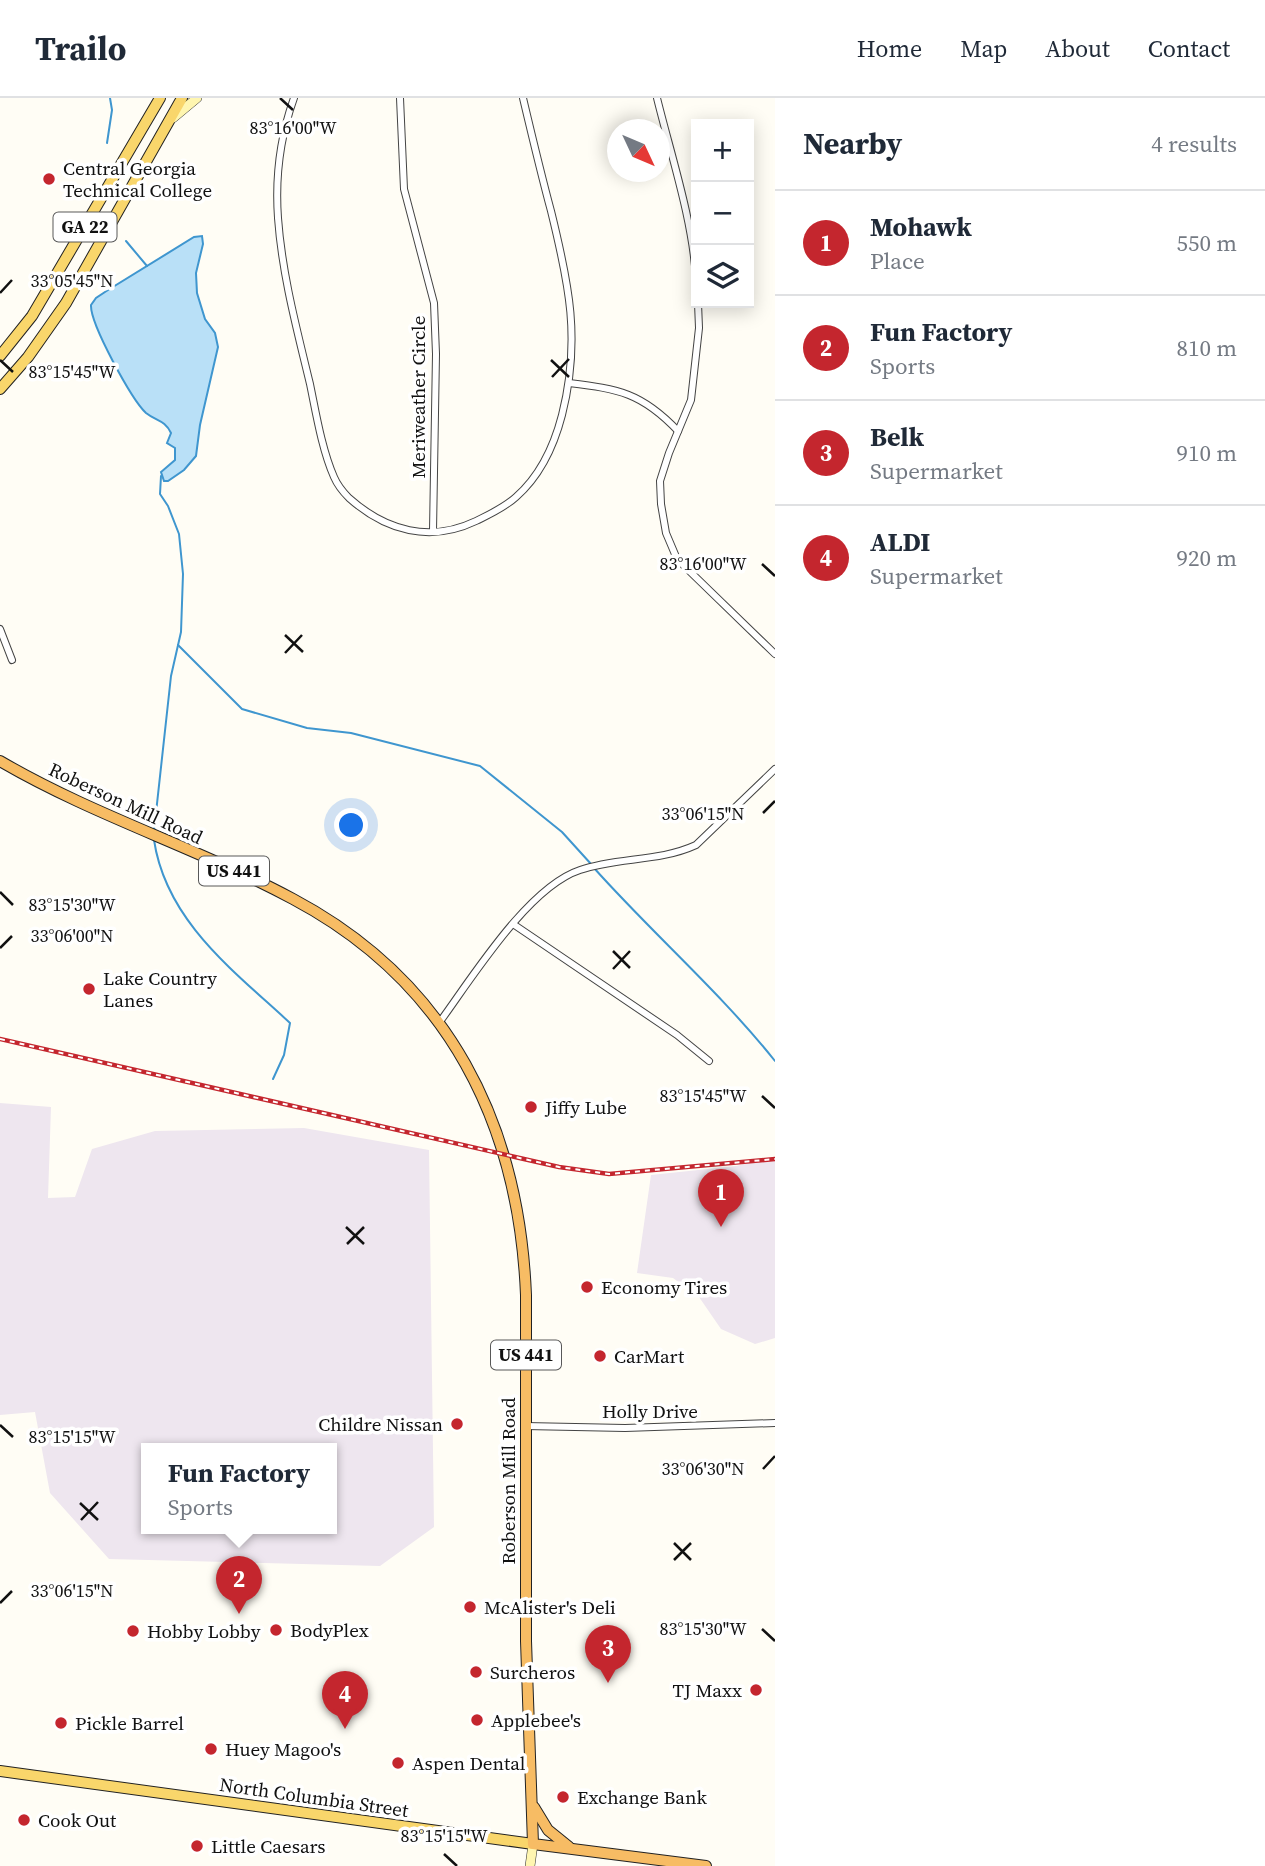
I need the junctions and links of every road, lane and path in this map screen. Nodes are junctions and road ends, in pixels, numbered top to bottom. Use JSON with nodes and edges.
{"nodes":[{"id":1,"x":160,"y":98,"type":"edge"},
{"id":2,"x":182,"y":98,"type":"edge"},
{"id":3,"x":197,"y":98,"type":"edge"},
{"id":4,"x":294,"y":98,"type":"edge"},
{"id":5,"x":400,"y":98,"type":"edge"},
{"id":6,"x":523,"y":98,"type":"edge"},
{"id":7,"x":657,"y":98,"type":"edge"},
{"id":8,"x":167,"y":124,"type":"junction"},
{"id":9,"x":691,"y":252,"type":"edge"},
{"id":10,"x":698,"y":308,"type":"edge"},
{"id":11,"x":0,"y":356,"type":"edge"},
{"id":12,"x":569,"y":383,"type":"junction"},
{"id":13,"x":0,"y":389,"type":"edge"},
{"id":14,"x":678,"y":431,"type":"junction"},
{"id":15,"x":433,"y":531,"type":"junction"},
{"id":16,"x":0,"y":629,"type":"edge"},
{"id":17,"x":775,"y":654,"type":"edge"},
{"id":18,"x":12,"y":660,"type":"dead end"},
{"id":19,"x":0,"y":761,"type":"edge"},
{"id":20,"x":775,"y":769,"type":"edge"},
{"id":21,"x":513,"y":924,"type":"junction"},
{"id":22,"x":439,"y":1023,"type":"junction"},
{"id":23,"x":709,"y":1062,"type":"dead end"},
{"id":24,"x":775,"y":1423,"type":"edge"},
{"id":25,"x":525,"y":1426,"type":"junction"},
{"id":26,"x":0,"y":1772,"type":"edge"},
{"id":27,"x":531,"y":1797,"type":"junction"},
{"id":28,"x":533,"y":1844,"type":"junction"},
{"id":29,"x":575,"y":1850,"type":"junction"},
{"id":30,"x":530,"y":1866,"type":"edge"},
{"id":31,"x":706,"y":1866,"type":"edge"}],
"edges":[{"from":1,"to":11,"type":"main road","number":"GA 22"},
{"from":2,"to":8,"type":"main road","number":"GA 22"},
{"from":3,"to":8,"type":"main road"},
{"from":4,"to":15,"type":"street"},
{"from":5,"to":15,"type":"street","name":"Meriweather Circle"},
{"from":6,"to":12,"type":"street"},
{"from":7,"to":9,"type":"street"},
{"from":8,"to":13,"type":"main road","number":"GA 22"},
{"from":10,"to":14,"type":"street"},
{"from":12,"to":14,"type":"street"},
{"from":12,"to":15,"type":"street"},
{"from":14,"to":17,"type":"street"},
{"from":16,"to":18,"type":"street"},
{"from":19,"to":22,"type":"highway","name":"Roberson Mill Road","number":"US 441"},
{"from":20,"to":21,"type":"street"},
{"from":21,"to":22,"type":"street"},
{"from":21,"to":23,"type":"street"},
{"from":22,"to":25,"type":"highway","name":"Roberson Mill Road","number":"US 441"},
{"from":24,"to":25,"type":"street","name":"Holly Drive"},
{"from":25,"to":27,"type":"highway","name":"Roberson Mill Road","number":"US 441"},
{"from":26,"to":28,"type":"main road","name":"North Columbia Street"},
{"from":27,"to":28,"type":"highway","name":"Roberson Mill Road","number":"US 441"},
{"from":27,"to":29,"type":"highway","number":"US 441"},
{"from":28,"to":29,"type":"highway","name":"North Columbia Street"},
{"from":28,"to":30,"type":"main road"},
{"from":29,"to":31,"type":"highway","name":"North Columbia Street"}]}
